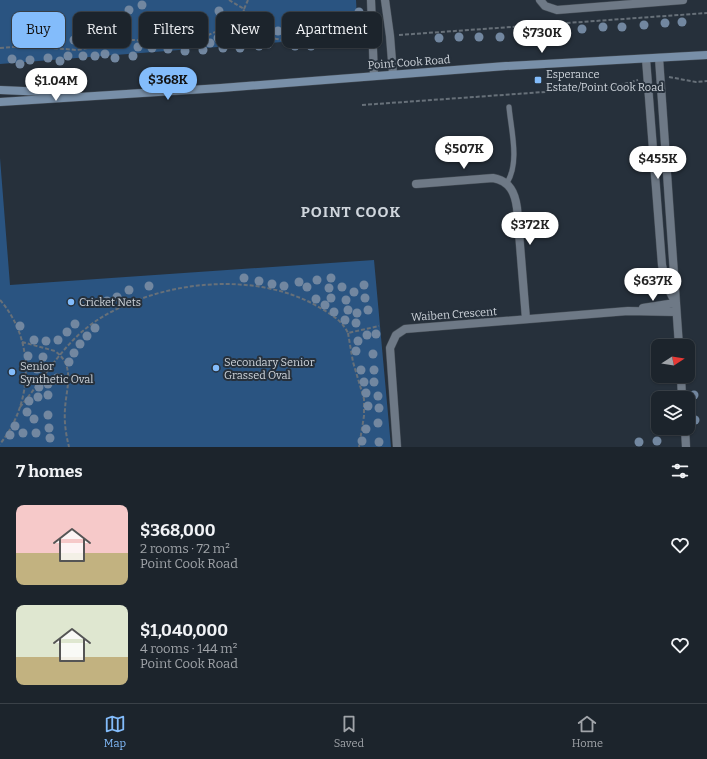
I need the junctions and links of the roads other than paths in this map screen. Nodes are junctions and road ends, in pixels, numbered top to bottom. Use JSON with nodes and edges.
{"nodes":[{"id":1,"x":371,"y":0,"type":"edge"},
{"id":2,"x":385,"y":0,"type":"edge"},
{"id":3,"x":540,"y":0,"type":"edge"},
{"id":4,"x":683,"y":0,"type":"edge"},
{"id":5,"x":707,"y":55,"type":"edge"},
{"id":6,"x":659,"y":58,"type":"junction"},
{"id":7,"x":646,"y":59,"type":"junction"},
{"id":8,"x":392,"y":74,"type":"junction"},
{"id":9,"x":374,"y":75,"type":"junction"},
{"id":10,"x":0,"y":90,"type":"edge"},
{"id":11,"x":113,"y":94,"type":"junction"},
{"id":12,"x":0,"y":102,"type":"edge"},
{"id":13,"x":509,"y":106,"type":"dead end"},
{"id":14,"x":507,"y":183,"type":"junction"},
{"id":15,"x":416,"y":184,"type":"dead end"},
{"id":16,"x":675,"y":303,"type":"junction"},
{"id":17,"x":628,"y":311,"type":"junction"},
{"id":18,"x":676,"y":312,"type":"junction"},
{"id":19,"x":526,"y":319,"type":"junction"},
{"id":20,"x":678,"y":339,"type":"edge"},
{"id":21,"x":685,"y":435,"type":"edge"},
{"id":22,"x":397,"y":447,"type":"edge"},
{"id":23,"x":686,"y":447,"type":"edge"}],
"edges":[{"from":1,"to":9,"type":"street"},
{"from":2,"to":8,"type":"street"},
{"from":3,"to":4,"type":"street"},
{"from":5,"to":6,"type":"main road","name":"Point Cook Road"},
{"from":6,"to":7,"type":"main road","name":"Point Cook Road"},
{"from":6,"to":16,"type":"street"},
{"from":7,"to":8,"type":"main road","name":"Point Cook Road"},
{"from":7,"to":16,"type":"street"},
{"from":8,"to":9,"type":"main road","name":"Point Cook Road"},
{"from":9,"to":11,"type":"main road","name":"Point Cook Road"},
{"from":10,"to":11,"type":"main road","name":"Point Cook Road"},
{"from":11,"to":12,"type":"main road","name":"Point Cook Road"},
{"from":13,"to":14,"type":"lane"},
{"from":14,"to":15,"type":"street"},
{"from":14,"to":19,"type":"street"},
{"from":16,"to":17,"type":"street","name":"Waiben Crescent"},
{"from":16,"to":18,"type":"street"},
{"from":17,"to":18,"type":"street","name":"Waiben Crescent"},
{"from":17,"to":19,"type":"street","name":"Waiben Crescent"},
{"from":18,"to":20,"type":"street"},
{"from":19,"to":22,"type":"street","name":"Waiben Crescent"},
{"from":21,"to":23,"type":"street"}]}
